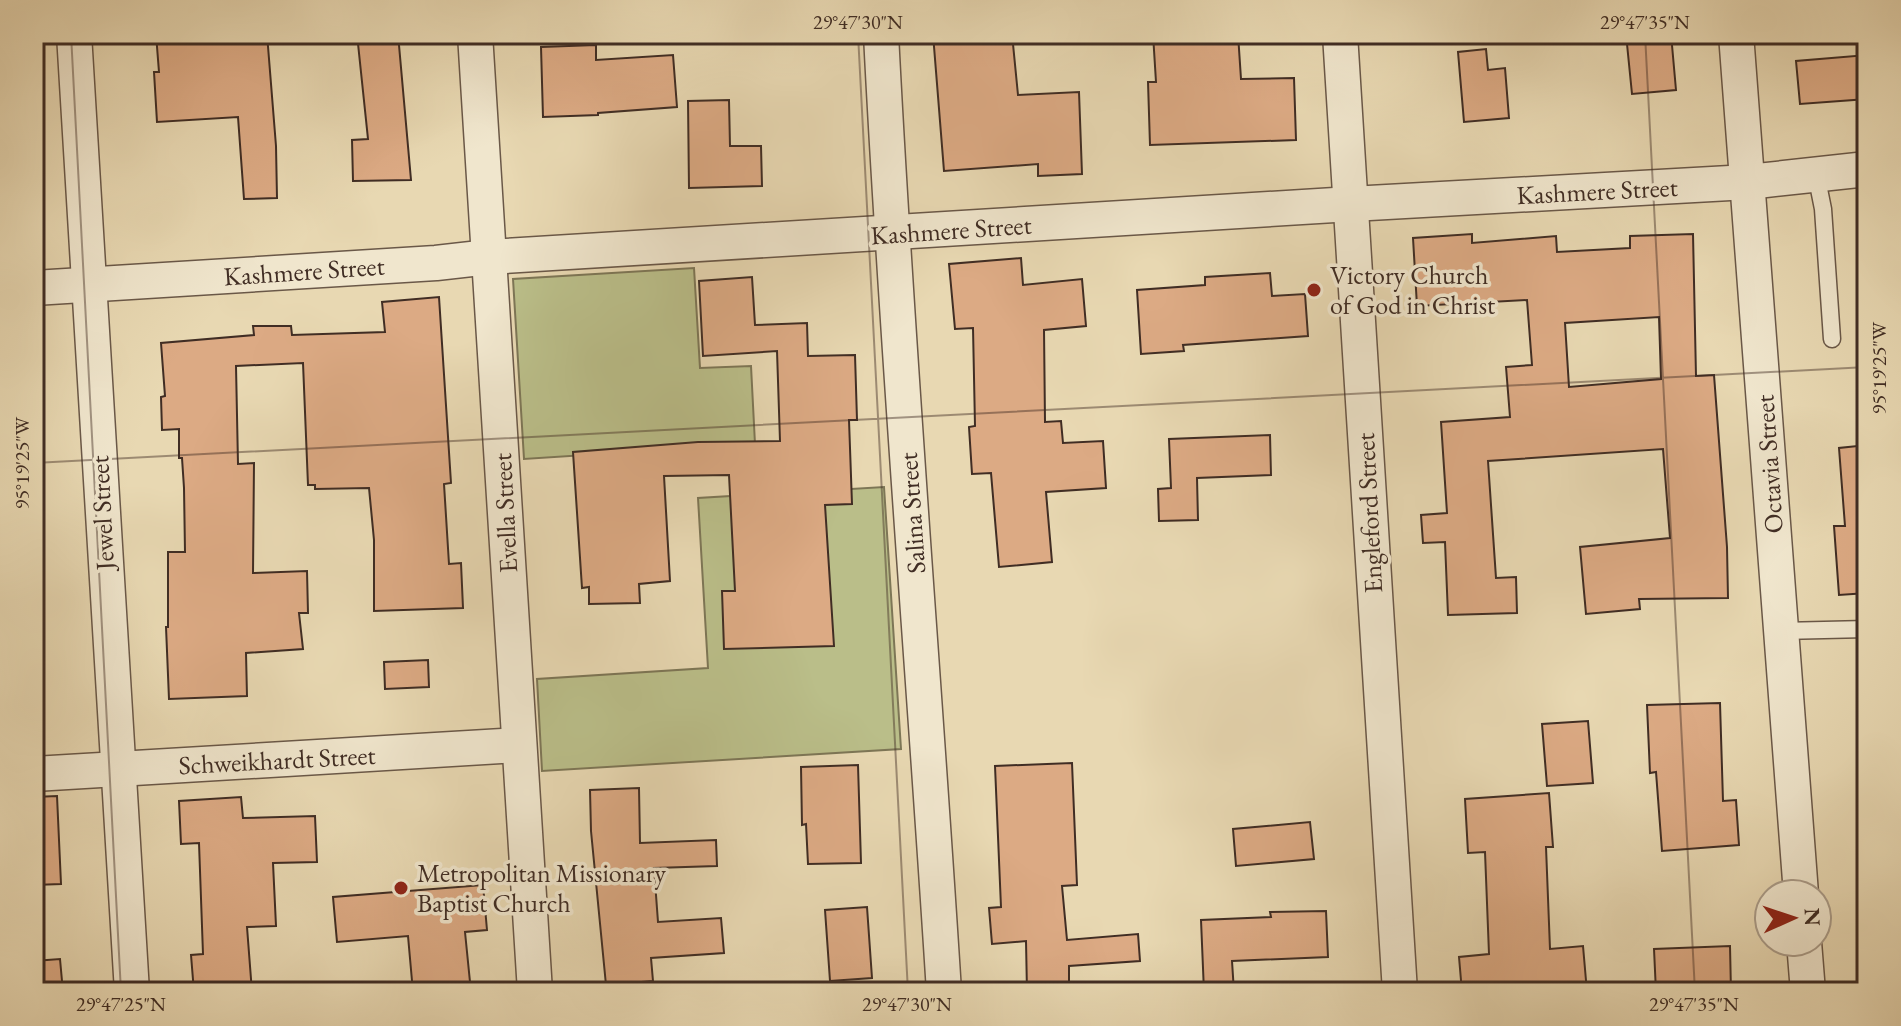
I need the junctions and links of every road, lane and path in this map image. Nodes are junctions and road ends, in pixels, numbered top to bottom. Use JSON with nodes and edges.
{"nodes":[{"id":1,"x":74,"y":34,"type":"edge"},
{"id":2,"x":475,"y":34,"type":"edge"},
{"id":3,"x":881,"y":34,"type":"edge"},
{"id":4,"x":1340,"y":34,"type":"edge"},
{"id":5,"x":1736,"y":34,"type":"edge"},
{"id":6,"x":1867,"y":169,"type":"edge"},
{"id":7,"x":1816,"y":174,"type":"junction"},
{"id":8,"x":1748,"y":182,"type":"junction"},
{"id":9,"x":1351,"y":204,"type":"junction"},
{"id":10,"x":891,"y":234,"type":"junction"},
{"id":11,"x":489,"y":257,"type":"junction"},
{"id":12,"x":89,"y":286,"type":"junction"},
{"id":13,"x":34,"y":288,"type":"edge"},
{"id":14,"x":1832,"y":339,"type":"dead end"},
{"id":15,"x":1867,"y":629,"type":"edge"},
{"id":16,"x":1781,"y":631,"type":"junction"},
{"id":17,"x":519,"y":745,"type":"junction"},
{"id":18,"x":117,"y":769,"type":"junction"},
{"id":19,"x":34,"y":774,"type":"edge"},
{"id":20,"x":1800,"y":878,"type":"edge"},
{"id":21,"x":1805,"y":958,"type":"edge"},
{"id":22,"x":132,"y":992,"type":"edge"},
{"id":23,"x":535,"y":992,"type":"edge"},
{"id":24,"x":944,"y":992,"type":"edge"},
{"id":25,"x":1400,"y":992,"type":"edge"},
{"id":26,"x":1808,"y":992,"type":"edge"}],
"edges":[{"from":1,"to":12,"type":"street","name":"Jewel Street"},
{"from":2,"to":11,"type":"street","name":"Evella Street"},
{"from":3,"to":10,"type":"street","name":"Salina Street"},
{"from":4,"to":9,"type":"street","name":"Engleford Street"},
{"from":5,"to":8,"type":"street","name":"Octavia Street"},
{"from":6,"to":7,"type":"street","name":"Kashmere Street"},
{"from":7,"to":8,"type":"street","name":"Kashmere Street"},
{"from":7,"to":14,"type":"lane"},
{"from":8,"to":9,"type":"street","name":"Kashmere Street"},
{"from":8,"to":16,"type":"street","name":"Octavia Street"},
{"from":9,"to":10,"type":"street","name":"Kashmere Street"},
{"from":9,"to":25,"type":"street","name":"Engleford Street"},
{"from":10,"to":11,"type":"street","name":"Kashmere Street"},
{"from":10,"to":24,"type":"street","name":"Salina Street"},
{"from":11,"to":12,"type":"street","name":"Kashmere Street"},
{"from":11,"to":17,"type":"street","name":"Evella Street"},
{"from":12,"to":13,"type":"street","name":"Kashmere Street"},
{"from":12,"to":18,"type":"street","name":"Jewel Street"},
{"from":15,"to":16,"type":"lane"},
{"from":16,"to":20,"type":"street","name":"Octavia Street"},
{"from":17,"to":18,"type":"street","name":"Schweikhardt Street"},
{"from":17,"to":23,"type":"street","name":"Evella Street"},
{"from":18,"to":19,"type":"street","name":"Schweikhardt Street"},
{"from":18,"to":22,"type":"street","name":"Jewel Street"},
{"from":21,"to":26,"type":"street"}]}
